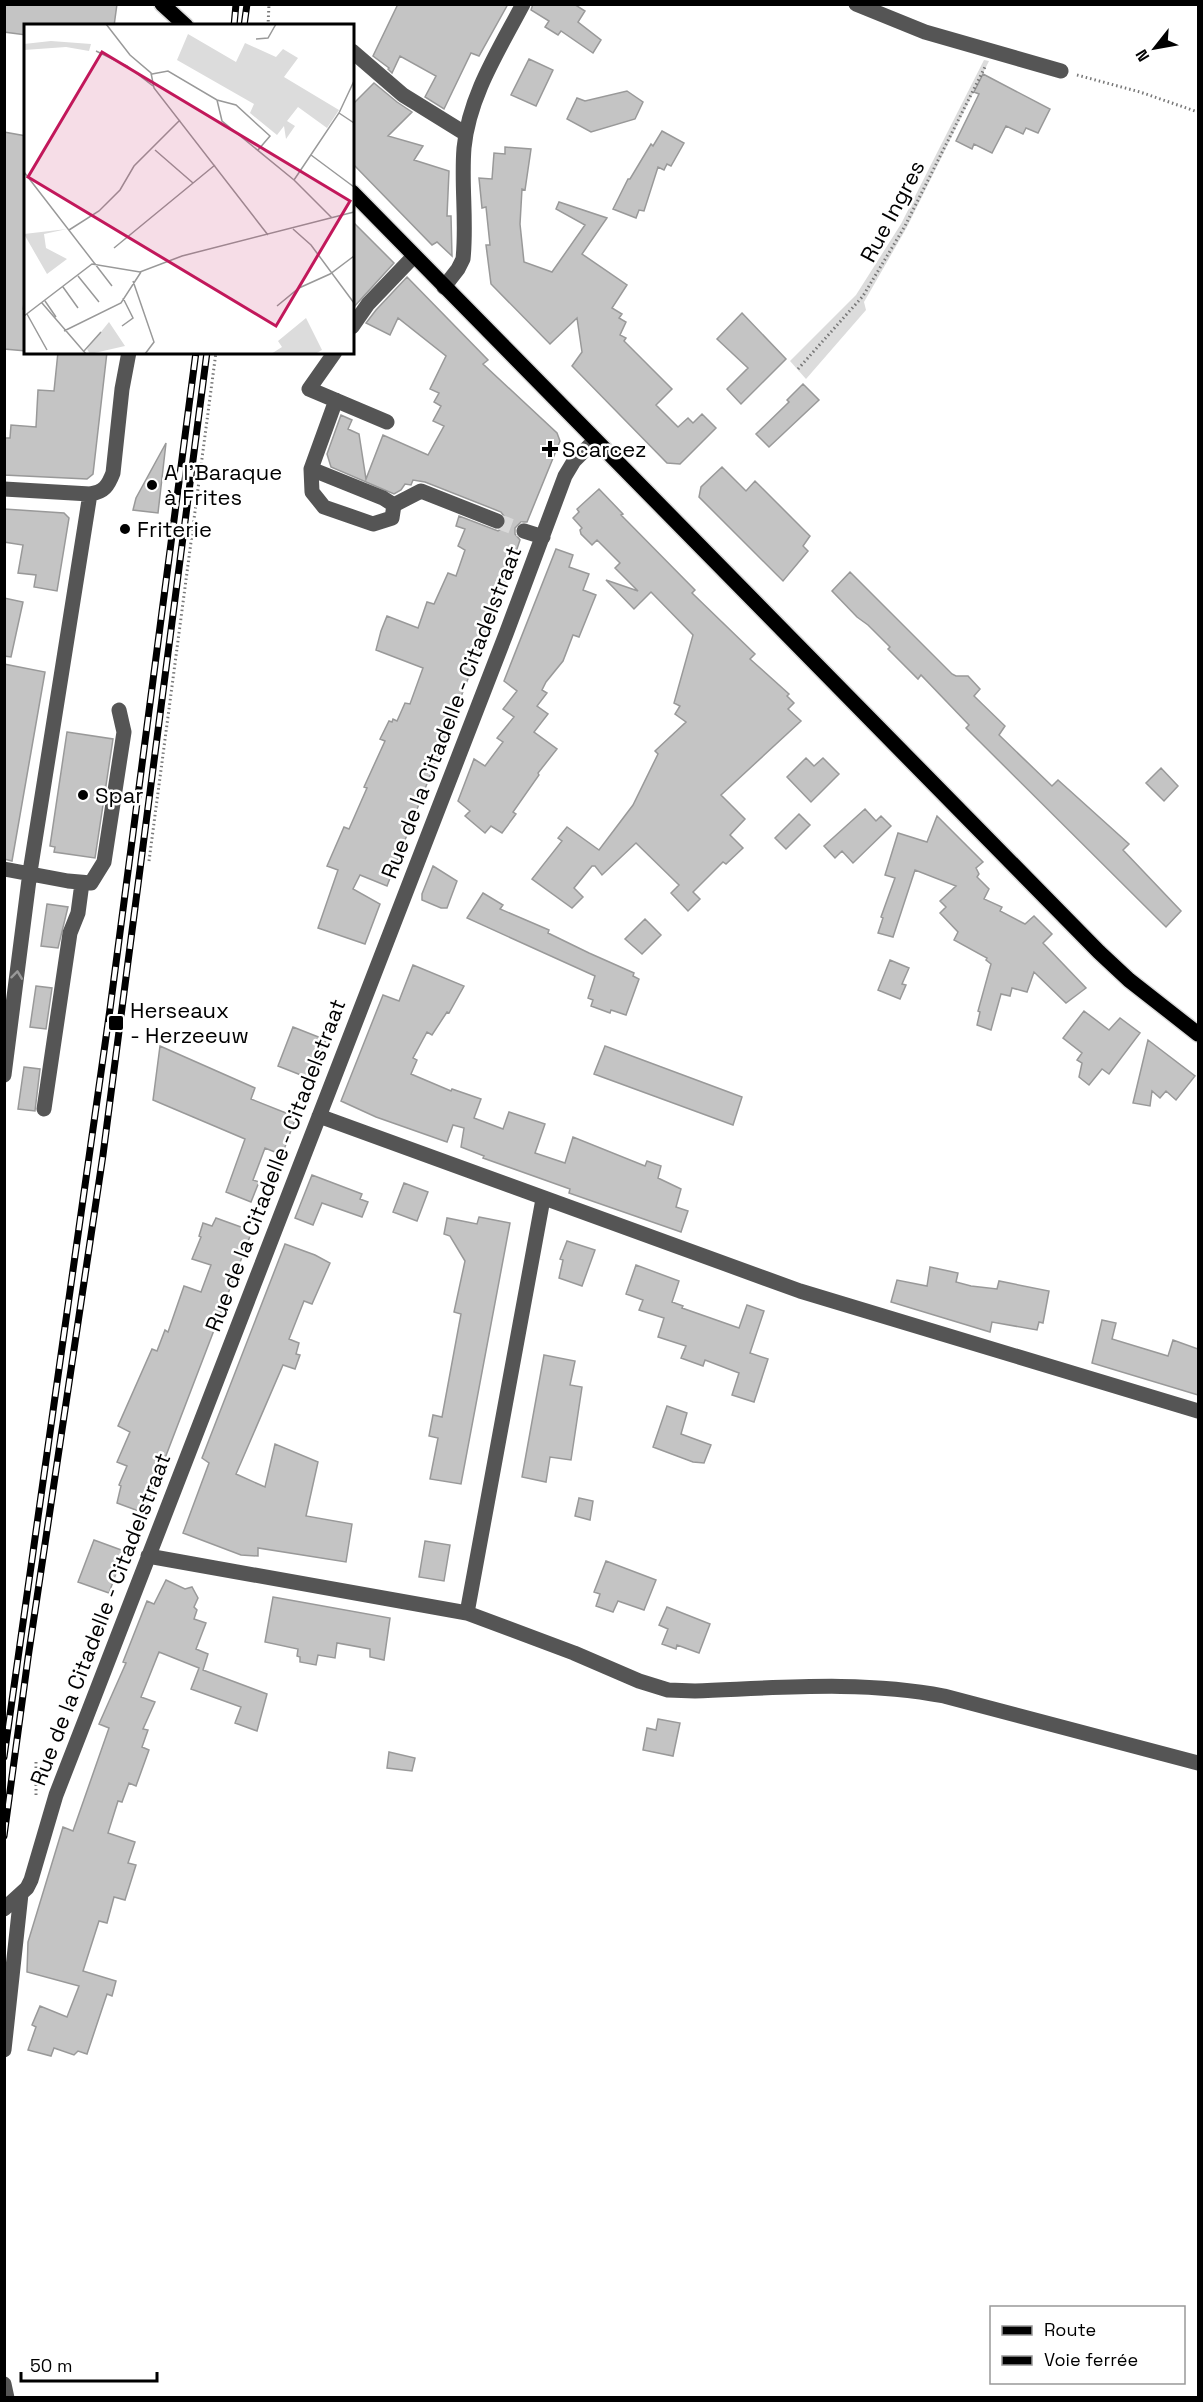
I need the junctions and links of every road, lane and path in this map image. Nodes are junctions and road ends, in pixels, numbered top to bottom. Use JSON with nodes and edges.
{"nodes":[{"id":1,"x":162,"y":4,"type":"edge"},
{"id":2,"x":269,"y":4,"type":"edge"},
{"id":3,"x":523,"y":4,"type":"edge"},
{"id":4,"x":856,"y":4,"type":"edge"},
{"id":5,"x":184,"y":24,"type":"edge"},
{"id":6,"x":268,"y":24,"type":"edge"},
{"id":7,"x":990,"y":52,"type":"junction"},
{"id":8,"x":354,"y":53,"type":"edge"},
{"id":9,"x":1061,"y":71,"type":"joint"},
{"id":10,"x":1198,"y":112,"type":"edge"},
{"id":11,"x":466,"y":134,"type":"junction"},
{"id":12,"x":354,"y":194,"type":"edge"},
{"id":13,"x":414,"y":256,"type":"junction"},
{"id":14,"x":444,"y":287,"type":"junction"},
{"id":15,"x":354,"y":324,"type":"edge"},
{"id":16,"x":129,"y":354,"type":"edge"},
{"id":17,"x":216,"y":354,"type":"edge"},
{"id":18,"x":334,"y":354,"type":"edge"},
{"id":19,"x":798,"y":369,"type":"dead end"},
{"id":20,"x":336,"y":400,"type":"junction"},
{"id":21,"x":387,"y":422,"type":"dead end"},
{"id":22,"x":595,"y":440,"type":"junction"},
{"id":23,"x":310,"y":468,"type":"junction"},
{"id":24,"x":4,"y":489,"type":"edge"},
{"id":25,"x":90,"y":494,"type":"junction"},
{"id":26,"x":394,"y":505,"type":"junction"},
{"id":27,"x":497,"y":521,"type":"tunnel mouth"},
{"id":28,"x":524,"y":531,"type":"tunnel mouth"},
{"id":29,"x":543,"y":537,"type":"junction"},
{"id":30,"x":119,"y":710,"type":"dead end"},
{"id":31,"x":149,"y":861,"type":"dead end"},
{"id":32,"x":4,"y":869,"type":"edge"},
{"id":33,"x":30,"y":872,"type":"junction"},
{"id":34,"x":82,"y":883,"type":"junction"},
{"id":35,"x":1198,"y":1034,"type":"edge"},
{"id":36,"x":4,"y":1075,"type":"edge"},
{"id":37,"x":44,"y":1109,"type":"dead end"},
{"id":38,"x":319,"y":1116,"type":"junction"},
{"id":39,"x":543,"y":1199,"type":"junction"},
{"id":40,"x":1198,"y":1411,"type":"edge"},
{"id":41,"x":148,"y":1557,"type":"junction"},
{"id":42,"x":467,"y":1613,"type":"junction"},
{"id":43,"x":1198,"y":1763,"type":"edge"},
{"id":44,"x":21,"y":1894,"type":"junction"},
{"id":45,"x":4,"y":1909,"type":"edge"},
{"id":46,"x":4,"y":2050,"type":"edge"},
{"id":47,"x":4,"y":2384,"type":"edge"},
{"id":48,"x":7,"y":2397,"type":"edge"}],
"edges":[{"from":1,"to":5,"type":"main road"},
{"from":2,"to":6,"type":"path"},
{"from":3,"to":11,"type":"street"},
{"from":4,"to":7,"type":"street"},
{"from":7,"to":9,"type":"street"},
{"from":7,"to":19,"type":"path","name":"Rue Ingres"},
{"from":8,"to":11,"type":"street"},
{"from":9,"to":10,"type":"path"},
{"from":11,"to":14,"type":"street"},
{"from":12,"to":13,"type":"main road"},
{"from":13,"to":14,"type":"main road"},
{"from":13,"to":15,"type":"street"},
{"from":14,"to":22,"type":"main road"},
{"from":16,"to":25,"type":"street"},
{"from":17,"to":31,"type":"path"},
{"from":18,"to":20,"type":"street"},
{"from":20,"to":21,"type":"street"},
{"from":20,"to":23,"type":"street"},
{"from":22,"to":29,"type":"street","name":"Rue de la Citadelle - Citadelstraat"},
{"from":22,"to":35,"type":"main road"},
{"from":23,"to":26,"type":"street"},
{"from":23,"to":26,"type":"street"},
{"from":24,"to":25,"type":"street"},
{"from":25,"to":33,"type":"street"},
{"from":26,"to":27,"type":"street"},
{"from":28,"to":29,"type":"street"},
{"from":29,"to":38,"type":"street","name":"Rue de la Citadelle - Citadelstraat"},
{"from":30,"to":34,"type":"street"},
{"from":32,"to":33,"type":"street"},
{"from":33,"to":34,"type":"street"},
{"from":36,"to":33,"type":"street","one_way":true},
{"from":34,"to":37,"type":"street"},
{"from":38,"to":39,"type":"street"},
{"from":38,"to":41,"type":"street","name":"Rue de la Citadelle - Citadelstraat"},
{"from":39,"to":40,"type":"street"},
{"from":39,"to":42,"type":"street"},
{"from":41,"to":42,"type":"street"},
{"from":41,"to":44,"type":"street","name":"Rue de la Citadelle - Citadelstraat"},
{"from":42,"to":43,"type":"street"},
{"from":44,"to":45,"type":"street","name":"Rue de la Citadelle - Citadelstraat"},
{"from":44,"to":46,"type":"street"},
{"from":47,"to":48,"type":"street"}]}
